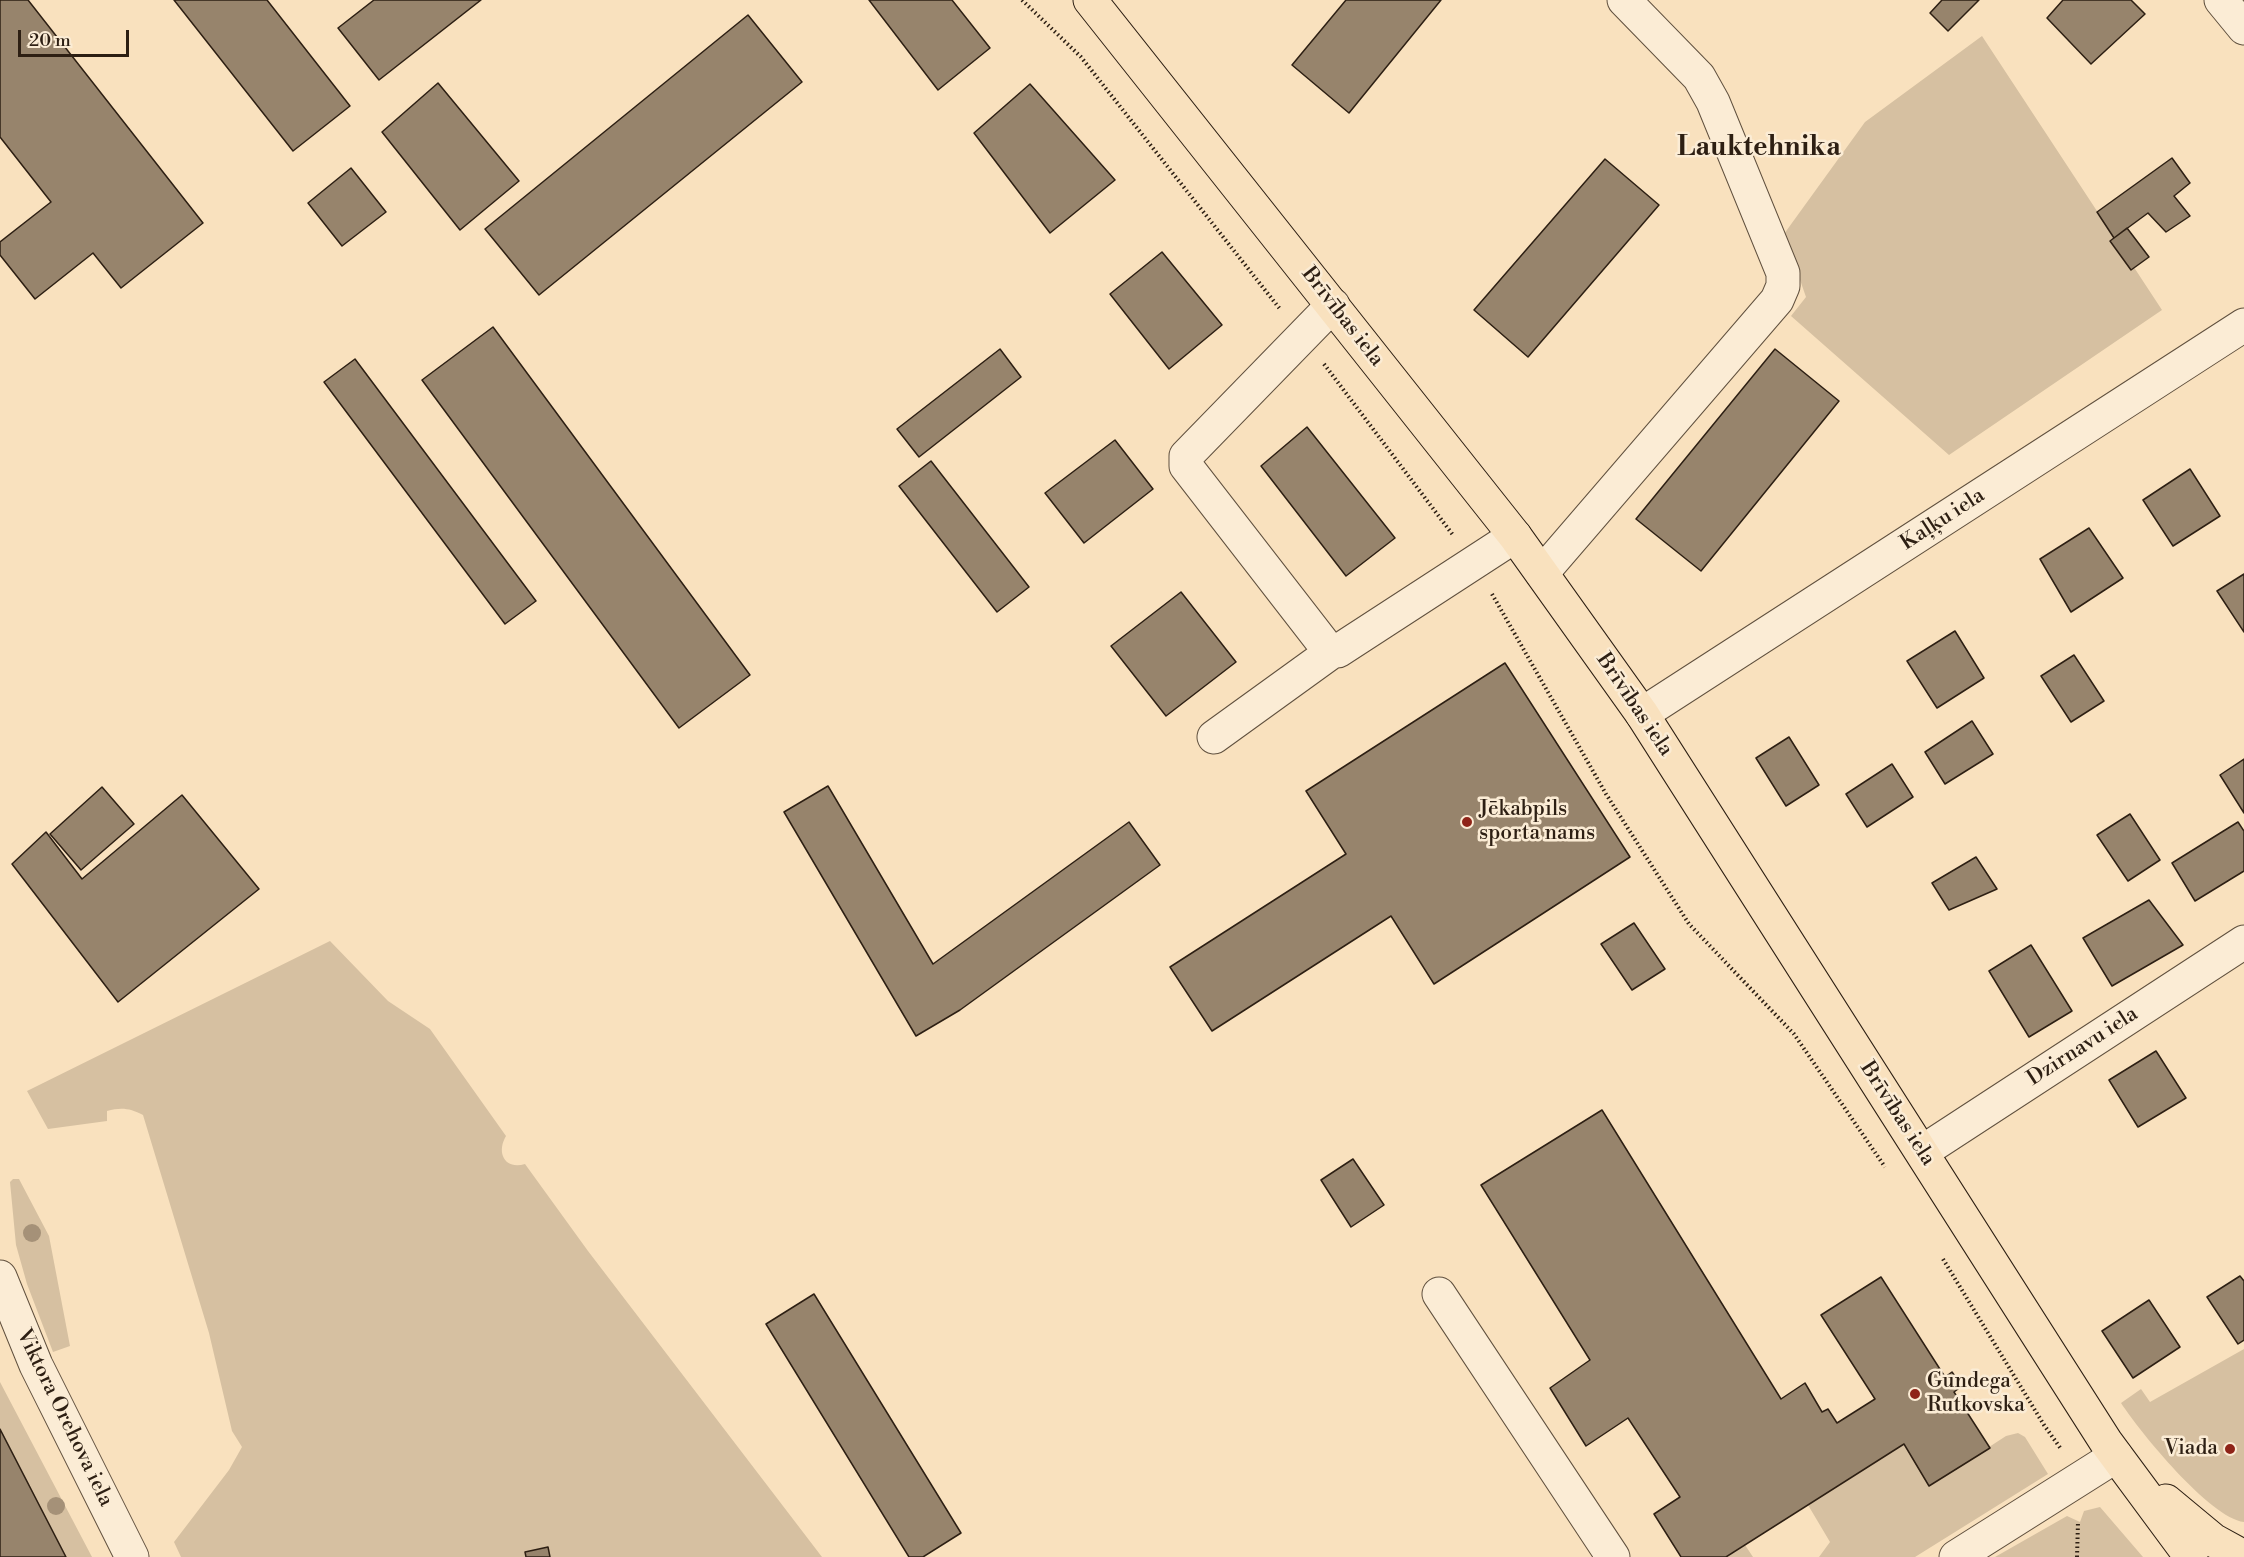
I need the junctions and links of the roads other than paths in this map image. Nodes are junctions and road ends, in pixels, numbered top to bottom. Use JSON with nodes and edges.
{"nodes":[{"id":1,"x":1089,"y":0,"type":"edge"},
{"id":2,"x":1624,"y":0,"type":"edge"},
{"id":3,"x":2221,"y":0,"type":"edge"},
{"id":4,"x":2244,"y":28,"type":"edge"},
{"id":5,"x":1334,"y":305,"type":"junction"},
{"id":6,"x":2244,"y":326,"type":"edge"},
{"id":7,"x":1515,"y":536,"type":"junction"},
{"id":8,"x":1542,"y":573,"type":"junction"},
{"id":9,"x":1333,"y":651,"type":"junction"},
{"id":10,"x":1642,"y":714,"type":"junction"},
{"id":11,"x":1214,"y":737,"type":"dead end"},
{"id":12,"x":2244,"y":942,"type":"edge"},
{"id":13,"x":1922,"y":1152,"type":"junction"},
{"id":14,"x":0,"y":1277,"type":"edge"},
{"id":15,"x":1439,"y":1294,"type":"dead end"},
{"id":16,"x":2116,"y":1456,"type":"junction"},
{"id":17,"x":132,"y":1557,"type":"edge"},
{"id":18,"x":1613,"y":1557,"type":"edge"},
{"id":19,"x":1956,"y":1557,"type":"edge"},
{"id":20,"x":2191,"y":1557,"type":"edge"},
{"id":21,"x":2244,"y":1557,"type":"edge"}],
"edges":[{"from":1,"to":5,"type":"main road","name":"Brīvības iela"},
{"from":2,"to":8,"type":"street"},
{"from":3,"to":4,"type":"street"},
{"from":5,"to":7,"type":"main road","name":"Brīvības iela"},
{"from":5,"to":9,"type":"street"},
{"from":6,"to":10,"type":"street","name":"Kaļķu iela"},
{"from":7,"to":8,"type":"main road","name":"Brīvības iela"},
{"from":7,"to":9,"type":"street"},
{"from":8,"to":10,"type":"main road","name":"Brīvības iela"},
{"from":9,"to":11,"type":"street"},
{"from":10,"to":13,"type":"main road","name":"Brīvības iela"},
{"from":12,"to":13,"type":"street","name":"Dzirnavu iela"},
{"from":13,"to":16,"type":"main road","name":"Brīvības iela"},
{"from":14,"to":17,"type":"street","name":"Viktora Orehova iela"},
{"from":15,"to":18,"type":"street"},
{"from":16,"to":19,"type":"street"},
{"from":16,"to":20,"type":"main road"},
{"from":16,"to":21,"type":"main road"}]}
